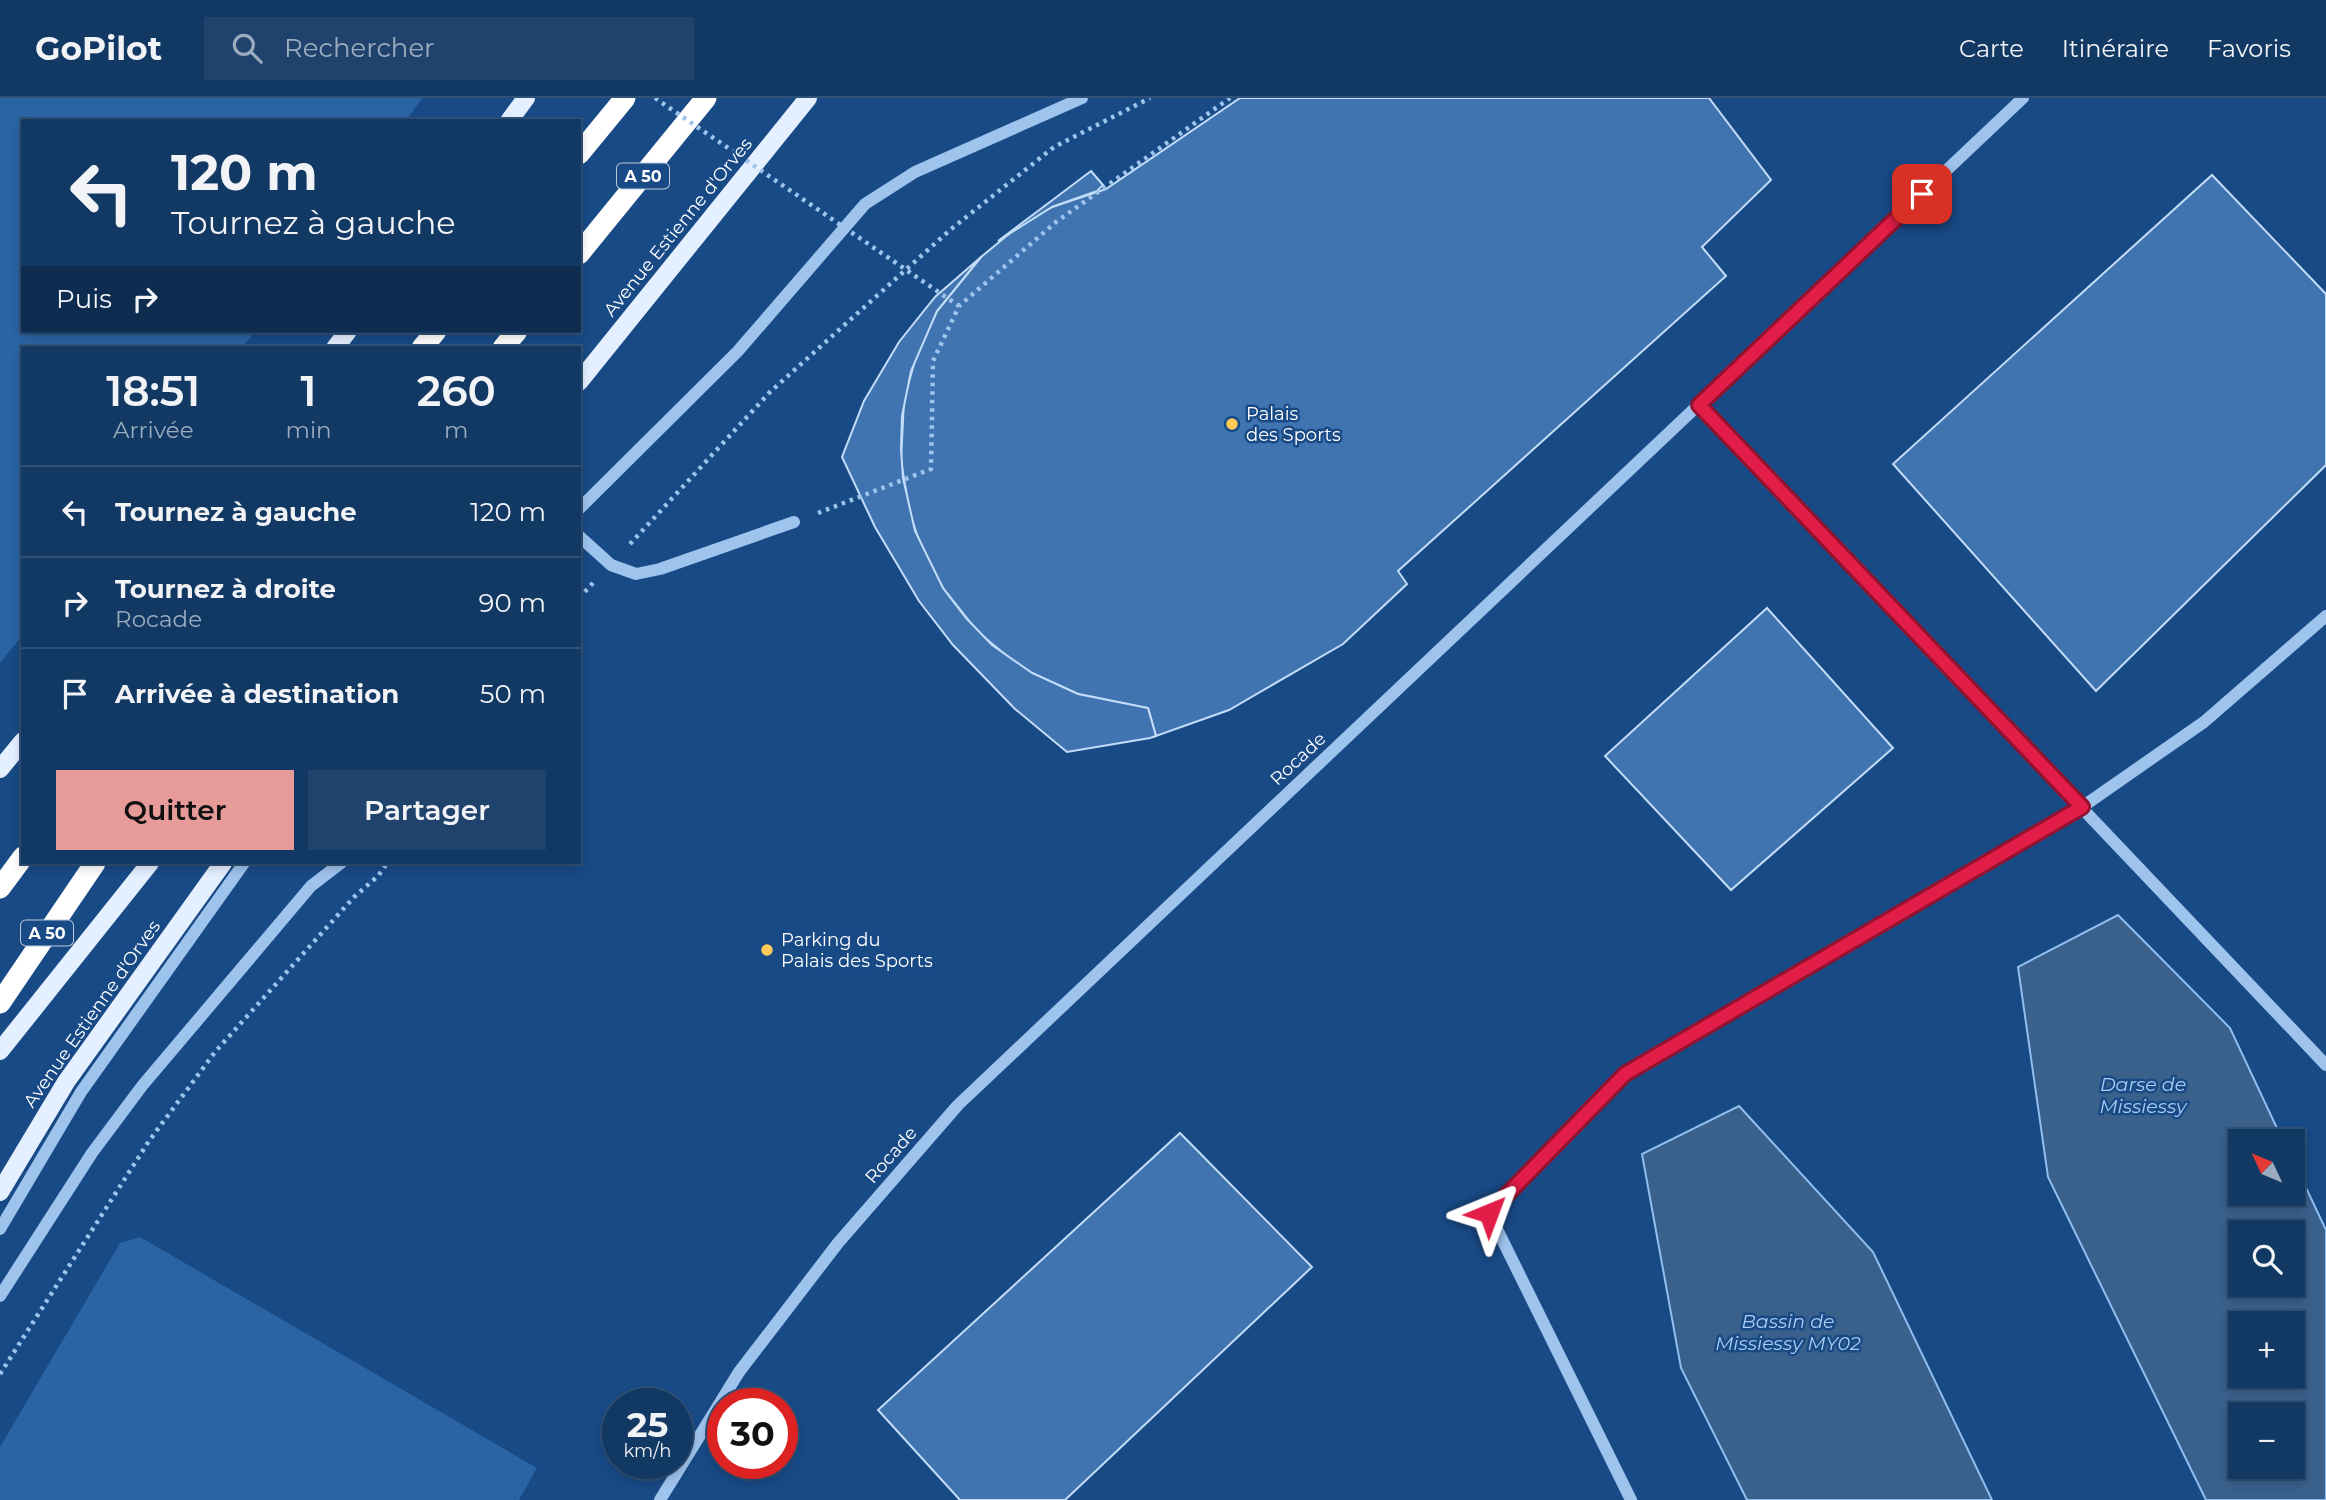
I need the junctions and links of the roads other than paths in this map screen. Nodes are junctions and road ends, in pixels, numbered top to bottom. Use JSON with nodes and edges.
{"nodes":[{"id":1,"x":526,"y":98,"type":"edge"},
{"id":2,"x":625,"y":98,"type":"edge"},
{"id":3,"x":706,"y":98,"type":"edge"},
{"id":4,"x":808,"y":98,"type":"edge"},
{"id":5,"x":1083,"y":98,"type":"edge"},
{"id":6,"x":2023,"y":98,"type":"edge"},
{"id":7,"x":510,"y":119,"type":"edge"},
{"id":8,"x":581,"y":152,"type":"edge"},
{"id":9,"x":581,"y":252,"type":"edge"},
{"id":10,"x":581,"y":380,"type":"edge"},
{"id":11,"x":1699,"y":405,"type":"junction"},
{"id":12,"x":581,"y":507,"type":"edge"},
{"id":13,"x":794,"y":522,"type":"road end"},
{"id":14,"x":581,"y":538,"type":"edge"},
{"id":15,"x":2326,"y":616,"type":"edge"},
{"id":16,"x":21,"y":743,"type":"edge"},
{"id":17,"x":0,"y":769,"type":"edge"},
{"id":18,"x":2082,"y":807,"type":"junction"},
{"id":19,"x":21,"y":860,"type":"edge"},
{"id":20,"x":94,"y":864,"type":"edge"},
{"id":21,"x":149,"y":864,"type":"edge"},
{"id":22,"x":222,"y":864,"type":"edge"},
{"id":23,"x":243,"y":864,"type":"edge"},
{"id":24,"x":340,"y":864,"type":"edge"},
{"id":25,"x":0,"y":888,"type":"edge"},
{"id":26,"x":0,"y":1003,"type":"edge"},
{"id":27,"x":0,"y":1051,"type":"edge"},
{"id":28,"x":2326,"y":1066,"type":"edge"},
{"id":29,"x":74,"y":1087,"type":"junction"},
{"id":30,"x":0,"y":1192,"type":"edge"},
{"id":31,"x":0,"y":1229,"type":"edge"},
{"id":32,"x":0,"y":1296,"type":"edge"},
{"id":33,"x":660,"y":1500,"type":"edge"},
{"id":34,"x":1631,"y":1500,"type":"edge"}],
"edges":[{"from":1,"to":7,"type":"main road"},
{"from":2,"to":8,"type":"highway"},
{"from":3,"to":9,"type":"highway","number":"A 50"},
{"from":4,"to":10,"type":"main road","name":"Avenue Estienne d'Orves"},
{"from":5,"to":12,"type":"street"},
{"from":6,"to":11,"type":"street","name":"Rocade"},
{"from":11,"to":18,"type":"street"},
{"from":11,"to":33,"type":"street","name":"Rocade"},
{"from":13,"to":14,"type":"street"},
{"from":15,"to":18,"type":"street"},
{"from":16,"to":17,"type":"main road"},
{"from":18,"to":28,"type":"street"},
{"from":18,"to":34,"type":"street"},
{"from":19,"to":25,"type":"highway"},
{"from":20,"to":26,"type":"highway","number":"A 50"},
{"from":21,"to":27,"type":"main road"},
{"from":22,"to":29,"type":"main road","name":"Avenue Estienne d'Orves"},
{"from":23,"to":29,"type":"street"},
{"from":24,"to":32,"type":"street"},
{"from":29,"to":30,"type":"main road","name":"Avenue Estienne d'Orves"},
{"from":29,"to":31,"type":"street"}]}
